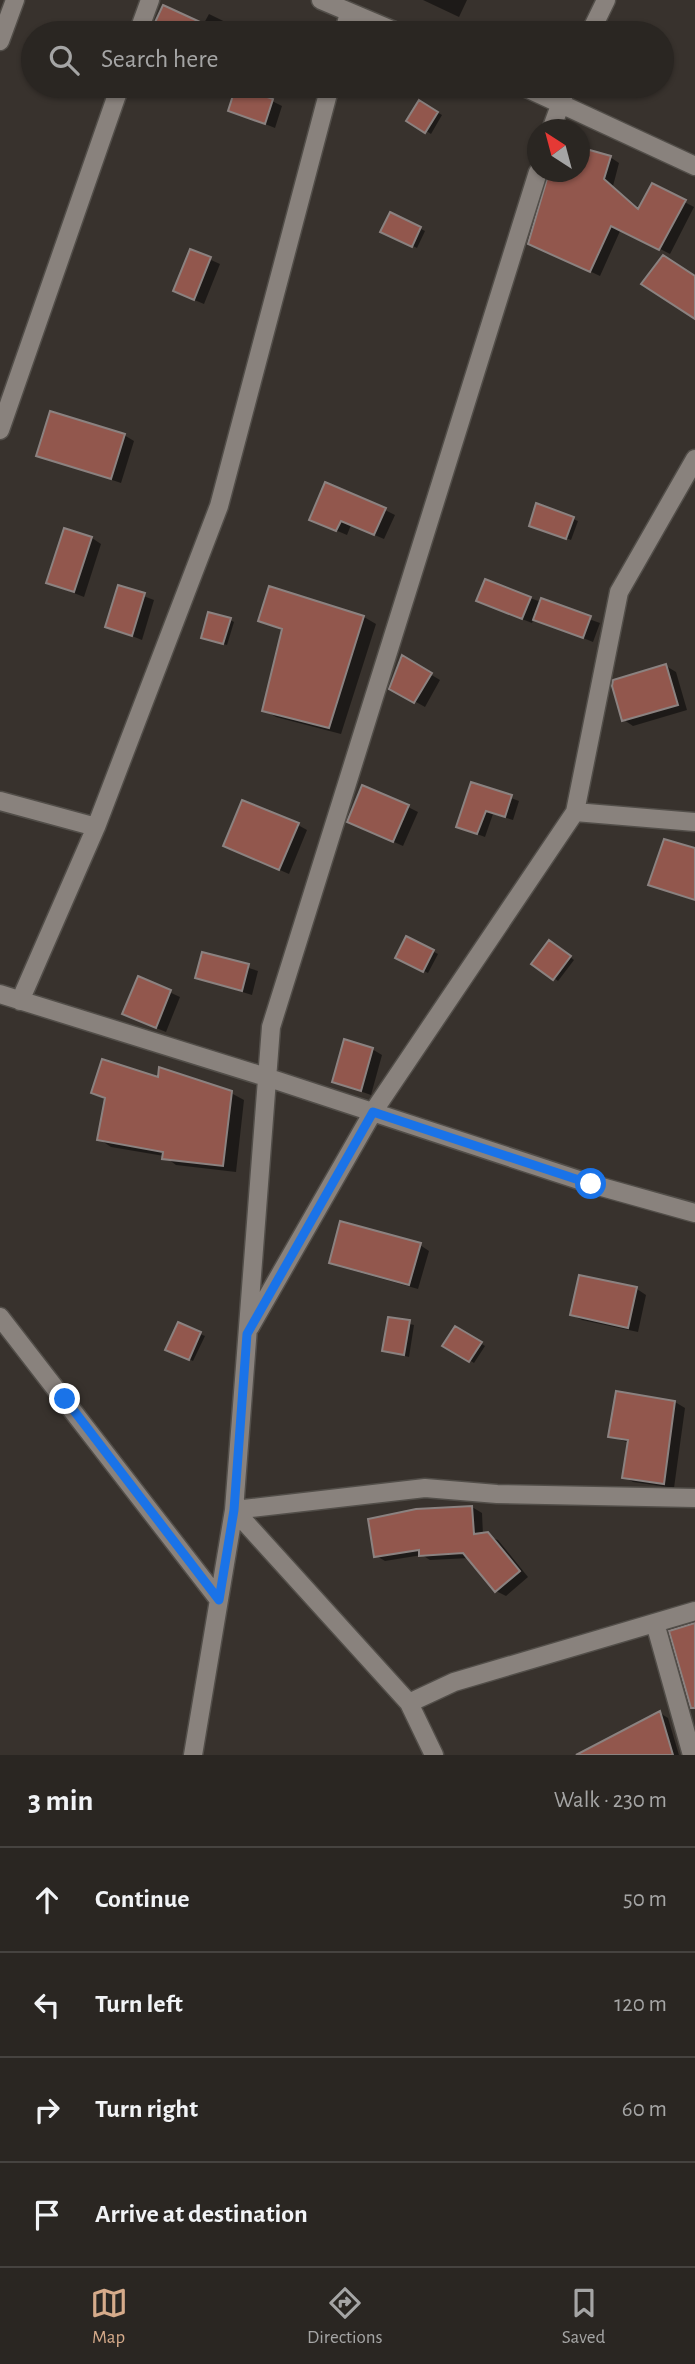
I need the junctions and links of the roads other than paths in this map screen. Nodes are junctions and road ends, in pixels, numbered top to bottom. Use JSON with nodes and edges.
{"nodes":[{"id":1,"x":15,"y":0,"type":"edge"},
{"id":2,"x":150,"y":0,"type":"edge"},
{"id":3,"x":321,"y":0,"type":"edge"},
{"id":4,"x":606,"y":0,"type":"edge"},
{"id":5,"x":349,"y":12,"type":"junction"},
{"id":6,"x":142,"y":21,"type":"edge"},
{"id":7,"x":347,"y":21,"type":"edge"},
{"id":8,"x":370,"y":21,"type":"edge"},
{"id":9,"x":596,"y":21,"type":"edge"},
{"id":10,"x":0,"y":41,"type":"edge"},
{"id":11,"x":116,"y":98,"type":"edge"},
{"id":12,"x":327,"y":98,"type":"edge"},
{"id":13,"x":562,"y":98,"type":"edge"},
{"id":14,"x":570,"y":98,"type":"edge"},
{"id":15,"x":555,"y":119,"type":"edge"},
{"id":16,"x":695,"y":166,"type":"edge"},
{"id":17,"x":535,"y":182,"type":"edge"},
{"id":18,"x":0,"y":430,"type":"edge"},
{"id":19,"x":695,"y":458,"type":"edge"},
{"id":20,"x":0,"y":801,"type":"edge"},
{"id":21,"x":575,"y":812,"type":"junction"},
{"id":22,"x":695,"y":822,"type":"edge"},
{"id":23,"x":96,"y":827,"type":"junction"},
{"id":24,"x":0,"y":994,"type":"edge"},
{"id":25,"x":20,"y":1001,"type":"junction"},
{"id":26,"x":266,"y":1077,"type":"junction"},
{"id":27,"x":373,"y":1112,"type":"junction"},
{"id":28,"x":695,"y":1213,"type":"edge"},
{"id":29,"x":0,"y":1317,"type":"edge"},
{"id":30,"x":247,"y":1334,"type":"junction"},
{"id":31,"x":695,"y":1497,"type":"edge"},
{"id":32,"x":234,"y":1510,"type":"junction"},
{"id":33,"x":219,"y":1600,"type":"junction"},
{"id":34,"x":695,"y":1611,"type":"edge"},
{"id":35,"x":655,"y":1623,"type":"junction"},
{"id":36,"x":409,"y":1703,"type":"junction"},
{"id":37,"x":193,"y":1755,"type":"edge"},
{"id":38,"x":434,"y":1755,"type":"edge"},
{"id":39,"x":692,"y":1755,"type":"edge"}],
"edges":[{"from":1,"to":10,"type":"street"},
{"from":2,"to":6,"type":"street"},
{"from":3,"to":5,"type":"street"},
{"from":4,"to":9,"type":"street"},
{"from":5,"to":7,"type":"street"},
{"from":5,"to":8,"type":"street"},
{"from":11,"to":18,"type":"street"},
{"from":12,"to":23,"type":"street"},
{"from":13,"to":15,"type":"street"},
{"from":14,"to":16,"type":"street"},
{"from":17,"to":26,"type":"street"},
{"from":19,"to":21,"type":"street"},
{"from":20,"to":23,"type":"street"},
{"from":21,"to":22,"type":"street"},
{"from":21,"to":27,"type":"street"},
{"from":23,"to":25,"type":"street"},
{"from":24,"to":25,"type":"street"},
{"from":25,"to":26,"type":"street"},
{"from":26,"to":27,"type":"street"},
{"from":26,"to":30,"type":"street"},
{"from":27,"to":28,"type":"street"},
{"from":27,"to":30,"type":"street"},
{"from":29,"to":33,"type":"street"},
{"from":30,"to":32,"type":"street"},
{"from":31,"to":32,"type":"street"},
{"from":32,"to":33,"type":"street"},
{"from":32,"to":36,"type":"street"},
{"from":33,"to":37,"type":"street"},
{"from":34,"to":35,"type":"street"},
{"from":35,"to":36,"type":"street"},
{"from":35,"to":39,"type":"street"},
{"from":36,"to":38,"type":"street"}]}
